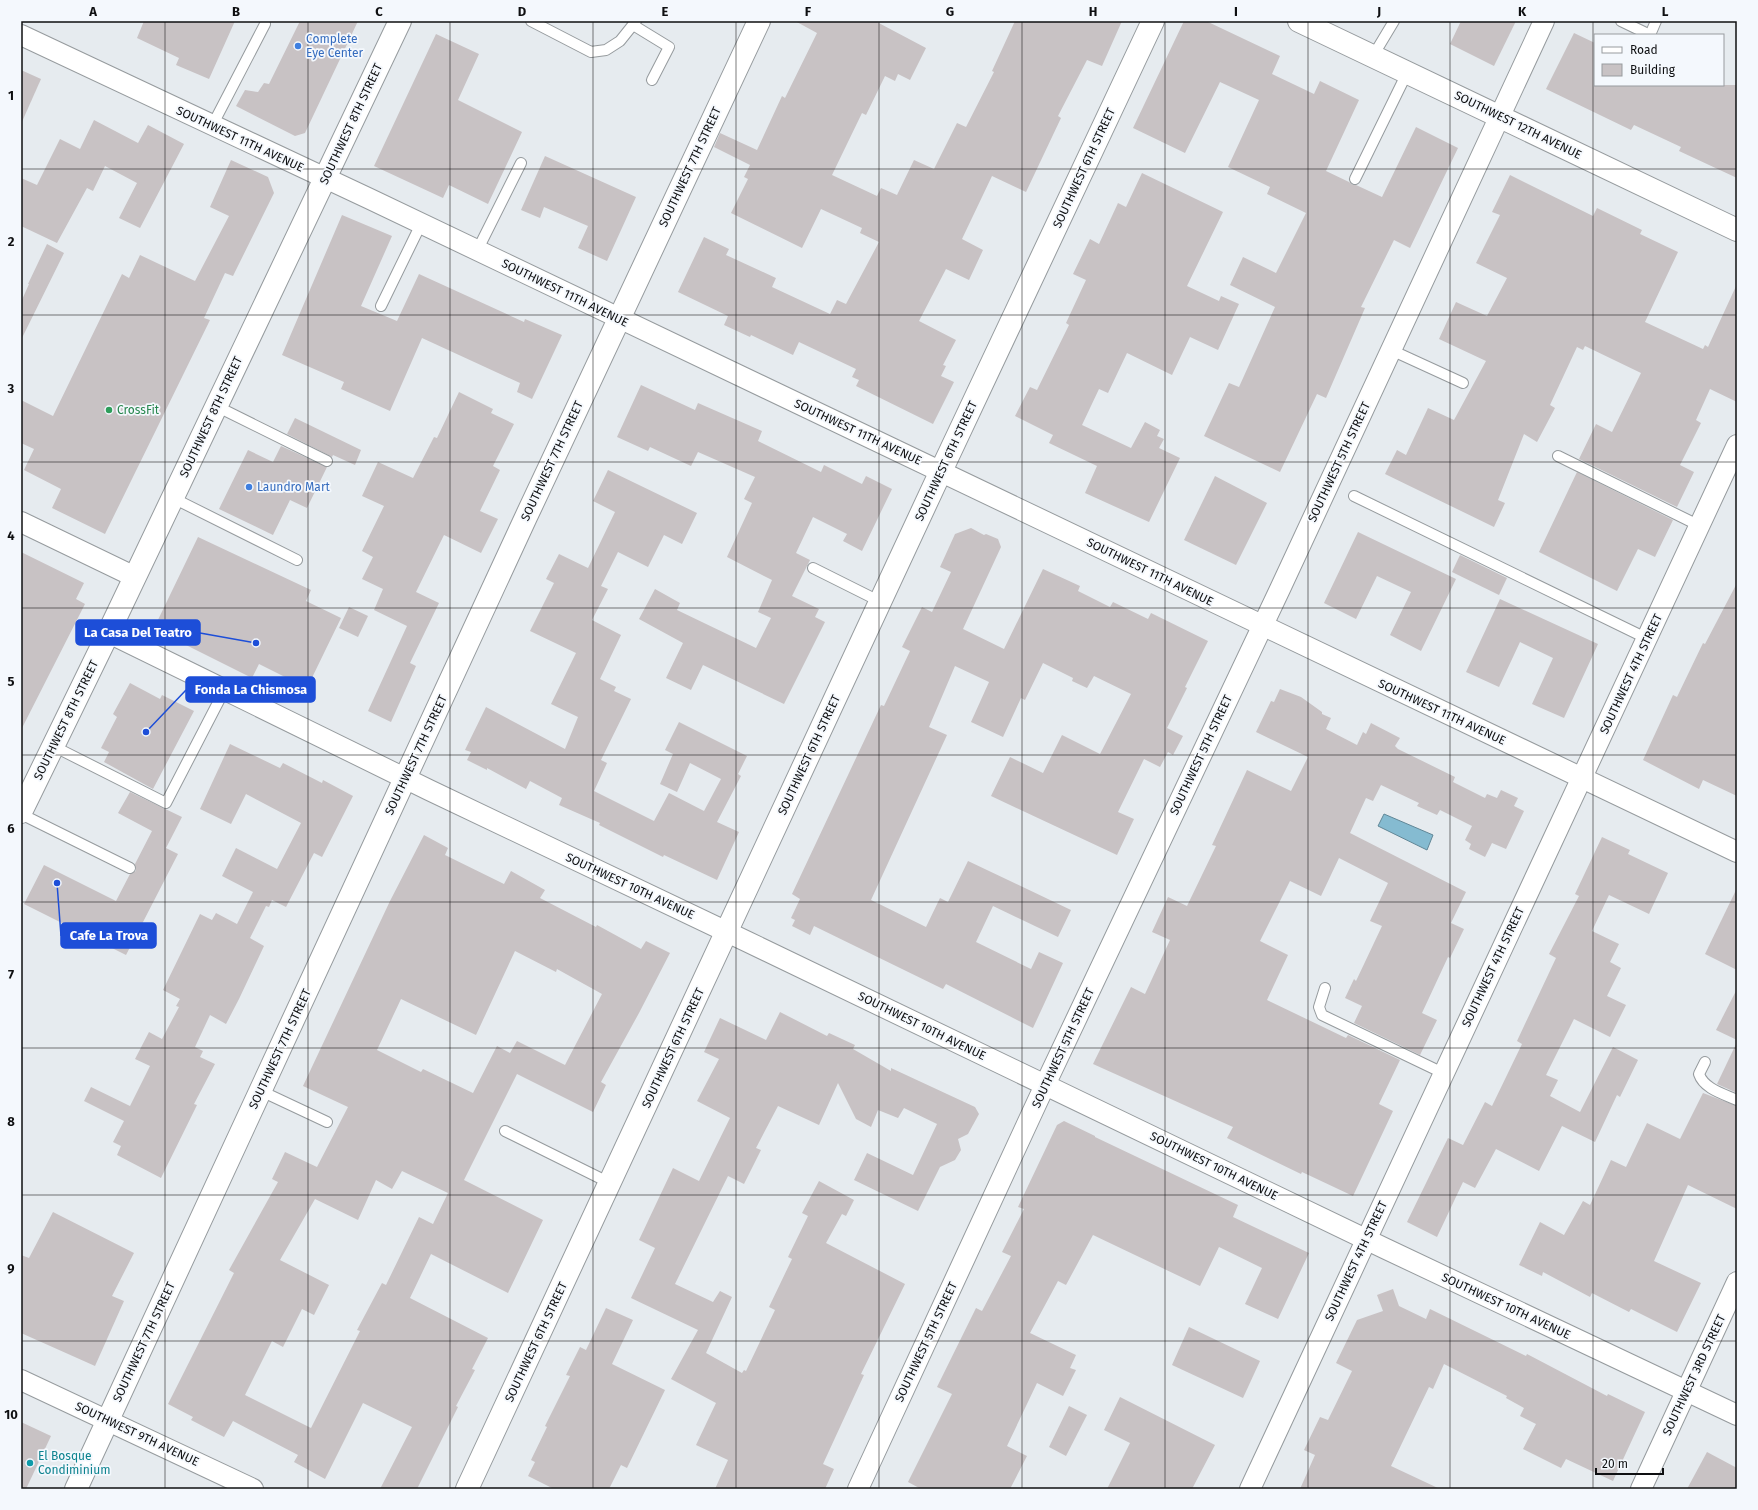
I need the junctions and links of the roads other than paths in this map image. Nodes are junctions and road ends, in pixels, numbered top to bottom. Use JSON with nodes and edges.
{"nodes":[{"id":1,"x":400,"y":21,"type":"edge"},
{"id":2,"x":531,"y":21,"type":"edge"},
{"id":3,"x":759,"y":21,"type":"edge"},
{"id":4,"x":1152,"y":21,"type":"edge"},
{"id":5,"x":1299,"y":21,"type":"edge"},
{"id":6,"x":1394,"y":21,"type":"edge"},
{"id":7,"x":1544,"y":21,"type":"edge"},
{"id":8,"x":1621,"y":21,"type":"edge"},
{"id":9,"x":1656,"y":21,"type":"edge"},
{"id":10,"x":634,"y":23,"type":"edge"},
{"id":11,"x":265,"y":24,"type":"dead end"},
{"id":12,"x":1648,"y":34,"type":"edge"},
{"id":13,"x":1650,"y":34,"type":"edge"},
{"id":14,"x":21,"y":35,"type":"edge"},
{"id":15,"x":1373,"y":56,"type":"junction"},
{"id":16,"x":1407,"y":72,"type":"junction"},
{"id":17,"x":652,"y":80,"type":"dead end"},
{"id":18,"x":1499,"y":116,"type":"junction"},
{"id":19,"x":212,"y":126,"type":"junction"},
{"id":20,"x":521,"y":163,"type":"dead end"},
{"id":21,"x":1355,"y":178,"type":"dead end"},
{"id":22,"x":326,"y":179,"type":"junction"},
{"id":23,"x":421,"y":224,"type":"junction"},
{"id":24,"x":1737,"y":230,"type":"edge"},
{"id":25,"x":477,"y":251,"type":"junction"},
{"id":26,"x":381,"y":306,"type":"dead end"},
{"id":27,"x":619,"y":319,"type":"junction"},
{"id":28,"x":1391,"y":350,"type":"junction"},
{"id":29,"x":1463,"y":383,"type":"dead end"},
{"id":30,"x":216,"y":406,"type":"junction"},
{"id":31,"x":1737,"y":445,"type":"edge"},
{"id":32,"x":1558,"y":456,"type":"dead end"},
{"id":33,"x":327,"y":461,"type":"dead end"},
{"id":34,"x":941,"y":471,"type":"junction"},
{"id":35,"x":1354,"y":496,"type":"dead end"},
{"id":36,"x":173,"y":498,"type":"junction"},
{"id":37,"x":21,"y":522,"type":"edge"},
{"id":38,"x":1700,"y":526,"type":"junction"},
{"id":39,"x":297,"y":560,"type":"dead end"},
{"id":40,"x":813,"y":568,"type":"dead end"},
{"id":41,"x":135,"y":577,"type":"junction"},
{"id":42,"x":881,"y":602,"type":"junction"},
{"id":43,"x":1262,"y":626,"type":"junction"},
{"id":44,"x":109,"y":633,"type":"junction"},
{"id":45,"x":1648,"y":639,"type":"junction"},
{"id":46,"x":225,"y":689,"type":"junction"},
{"id":47,"x":53,"y":746,"type":"junction"},
{"id":48,"x":405,"y":778,"type":"junction"},
{"id":49,"x":1582,"y":778,"type":"junction"},
{"id":50,"x":21,"y":813,"type":"edge"},
{"id":51,"x":1737,"y":852,"type":"edge"},
{"id":52,"x":130,"y":868,"type":"dead end"},
{"id":53,"x":727,"y":932,"type":"junction"},
{"id":54,"x":1325,"y":988,"type":"dead end"},
{"id":55,"x":1705,"y":1062,"type":"dead end"},
{"id":56,"x":1443,"y":1073,"type":"junction"},
{"id":57,"x":1045,"y":1085,"type":"junction"},
{"id":58,"x":261,"y":1090,"type":"junction"},
{"id":59,"x":1737,"y":1100,"type":"edge"},
{"id":60,"x":328,"y":1122,"type":"dead end"},
{"id":61,"x":505,"y":1131,"type":"dead end"},
{"id":62,"x":610,"y":1183,"type":"junction"},
{"id":63,"x":1366,"y":1239,"type":"junction"},
{"id":64,"x":1737,"y":1282,"type":"edge"},
{"id":65,"x":21,"y":1380,"type":"edge"},
{"id":66,"x":1687,"y":1391,"type":"junction"},
{"id":67,"x":1737,"y":1415,"type":"edge"},
{"id":68,"x":108,"y":1420,"type":"junction"},
{"id":69,"x":249,"y":1488,"type":"edge"},
{"id":70,"x":76,"y":1489,"type":"edge"},
{"id":71,"x":467,"y":1489,"type":"edge"},
{"id":72,"x":858,"y":1489,"type":"edge"},
{"id":73,"x":1250,"y":1489,"type":"edge"},
{"id":74,"x":1641,"y":1489,"type":"edge"}],
"edges":[{"from":1,"to":22,"type":"main road","name":"SOUTHWEST 8TH STREET"},
{"from":2,"to":10,"type":"lane"},
{"from":3,"to":27,"type":"main road","name":"SOUTHWEST 7TH STREET"},
{"from":4,"to":34,"type":"main road","name":"SOUTHWEST 6TH STREET"},
{"from":5,"to":15,"type":"main road","name":"SOUTHWEST 12TH AVENUE"},
{"from":6,"to":15,"type":"lane"},
{"from":7,"to":18,"type":"street","name":"SOUTHWEST 5TH STREET"},
{"from":8,"to":12,"type":"lane"},
{"from":9,"to":13,"type":"lane"},
{"from":10,"to":17,"type":"lane"},
{"from":11,"to":19,"type":"lane"},
{"from":14,"to":19,"type":"street","name":"SOUTHWEST 11TH AVENUE"},
{"from":15,"to":16,"type":"main road","name":"SOUTHWEST 12TH AVENUE"},
{"from":16,"to":18,"type":"main road","name":"SOUTHWEST 12TH AVENUE"},
{"from":16,"to":21,"type":"lane"},
{"from":18,"to":24,"type":"main road","name":"SOUTHWEST 12TH AVENUE"},
{"from":18,"to":28,"type":"street","name":"SOUTHWEST 5TH STREET"},
{"from":19,"to":22,"type":"street","name":"SOUTHWEST 11TH AVENUE"},
{"from":20,"to":25,"type":"lane"},
{"from":22,"to":23,"type":"street","name":"SOUTHWEST 11TH AVENUE"},
{"from":22,"to":30,"type":"main road","name":"SOUTHWEST 8TH STREET"},
{"from":23,"to":25,"type":"street","name":"SOUTHWEST 11TH AVENUE"},
{"from":23,"to":26,"type":"lane"},
{"from":25,"to":27,"type":"street","name":"SOUTHWEST 11TH AVENUE"},
{"from":27,"to":34,"type":"street","name":"SOUTHWEST 11TH AVENUE"},
{"from":27,"to":48,"type":"main road","name":"SOUTHWEST 7TH STREET"},
{"from":28,"to":29,"type":"lane"},
{"from":28,"to":43,"type":"street","name":"SOUTHWEST 5TH STREET"},
{"from":30,"to":33,"type":"lane"},
{"from":30,"to":36,"type":"main road","name":"SOUTHWEST 8TH STREET"},
{"from":31,"to":38,"type":"street","name":"SOUTHWEST 4TH STREET"},
{"from":32,"to":38,"type":"lane"},
{"from":34,"to":42,"type":"main road","name":"SOUTHWEST 6TH STREET"},
{"from":34,"to":43,"type":"street","name":"SOUTHWEST 11TH AVENUE"},
{"from":35,"to":45,"type":"lane"},
{"from":36,"to":39,"type":"lane"},
{"from":36,"to":41,"type":"main road","name":"SOUTHWEST 8TH STREET"},
{"from":37,"to":41,"type":"street"},
{"from":38,"to":45,"type":"street","name":"SOUTHWEST 4TH STREET"},
{"from":40,"to":42,"type":"lane"},
{"from":41,"to":44,"type":"main road","name":"SOUTHWEST 8TH STREET"},
{"from":42,"to":53,"type":"main road","name":"SOUTHWEST 6TH STREET"},
{"from":43,"to":49,"type":"street","name":"SOUTHWEST 11TH AVENUE"},
{"from":43,"to":57,"type":"street","name":"SOUTHWEST 5TH STREET"},
{"from":44,"to":46,"type":"street","name":"SOUTHWEST 10TH AVENUE"},
{"from":44,"to":47,"type":"main road","name":"SOUTHWEST 8TH STREET"},
{"from":45,"to":49,"type":"street","name":"SOUTHWEST 4TH STREET"},
{"from":46,"to":47,"type":"lane"},
{"from":46,"to":48,"type":"street","name":"SOUTHWEST 10TH AVENUE"},
{"from":47,"to":50,"type":"main road","name":"SOUTHWEST 8TH STREET"},
{"from":48,"to":53,"type":"street","name":"SOUTHWEST 10TH AVENUE"},
{"from":48,"to":58,"type":"main road","name":"SOUTHWEST 7TH STREET"},
{"from":49,"to":51,"type":"street","name":"SOUTHWEST 11TH AVENUE"},
{"from":49,"to":56,"type":"street","name":"SOUTHWEST 4TH STREET"},
{"from":50,"to":52,"type":"lane"},
{"from":53,"to":57,"type":"street","name":"SOUTHWEST 10TH AVENUE"},
{"from":53,"to":62,"type":"main road","name":"SOUTHWEST 6TH STREET"},
{"from":54,"to":56,"type":"lane"},
{"from":55,"to":59,"type":"lane"},
{"from":56,"to":63,"type":"street","name":"SOUTHWEST 4TH STREET"},
{"from":57,"to":63,"type":"street","name":"SOUTHWEST 10TH AVENUE"},
{"from":57,"to":72,"type":"street","name":"SOUTHWEST 5TH STREET"},
{"from":58,"to":60,"type":"lane"},
{"from":58,"to":68,"type":"main road","name":"SOUTHWEST 7TH STREET"},
{"from":61,"to":62,"type":"lane"},
{"from":62,"to":71,"type":"main road","name":"SOUTHWEST 6TH STREET"},
{"from":63,"to":66,"type":"street","name":"SOUTHWEST 10TH AVENUE"},
{"from":63,"to":73,"type":"street","name":"SOUTHWEST 4TH STREET"},
{"from":64,"to":66,"type":"street","name":"SOUTHWEST 3RD STREET"},
{"from":65,"to":68,"type":"street","name":"SOUTHWEST 9TH AVENUE"},
{"from":66,"to":67,"type":"street","name":"SOUTHWEST 10TH AVENUE"},
{"from":66,"to":74,"type":"street","name":"SOUTHWEST 3RD STREET"},
{"from":68,"to":69,"type":"street","name":"SOUTHWEST 9TH AVENUE"},
{"from":68,"to":70,"type":"main road","name":"SOUTHWEST 7TH STREET"}]}
